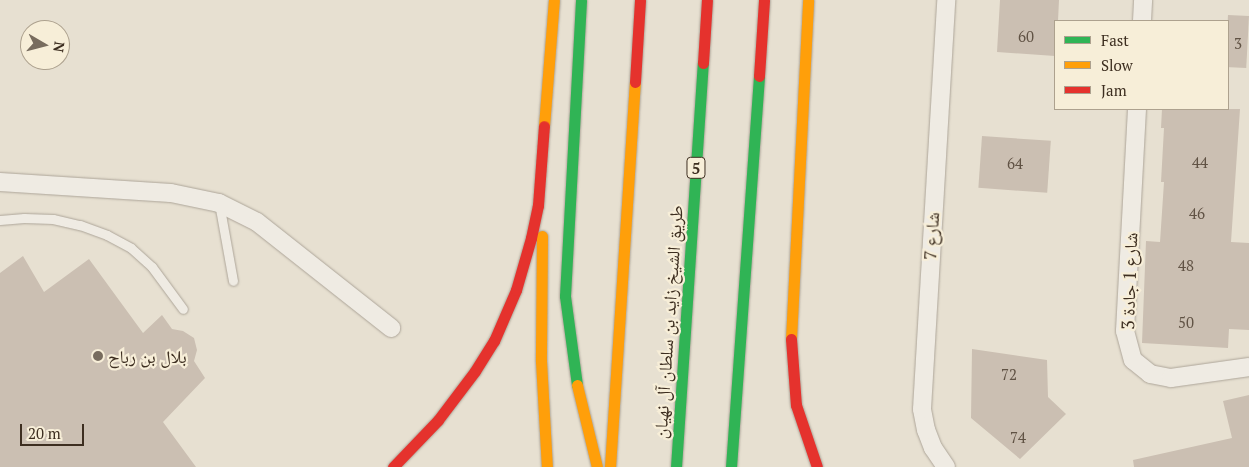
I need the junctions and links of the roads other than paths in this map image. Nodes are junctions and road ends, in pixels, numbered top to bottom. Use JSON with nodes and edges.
{"nodes":[{"id":1,"x":554,"y":0,"type":"edge"},
{"id":2,"x":581,"y":0,"type":"edge"},
{"id":3,"x":640,"y":0,"type":"edge"},
{"id":4,"x":707,"y":0,"type":"edge"},
{"id":5,"x":764,"y":0,"type":"edge"},
{"id":6,"x":808,"y":0,"type":"edge"},
{"id":7,"x":946,"y":0,"type":"edge"},
{"id":8,"x":1144,"y":0,"type":"edge"},
{"id":9,"x":1142,"y":20,"type":"edge"},
{"id":10,"x":1137,"y":110,"type":"edge"},
{"id":11,"x":543,"y":162,"type":"junction"},
{"id":12,"x":0,"y":182,"type":"edge"},
{"id":13,"x":219,"y":203,"type":"junction"},
{"id":14,"x":0,"y":220,"type":"edge"},
{"id":15,"x":233,"y":281,"type":"dead end"},
{"id":16,"x":183,"y":309,"type":"dead end"},
{"id":17,"x":391,"y":328,"type":"dead end"},
{"id":18,"x":1249,"y":367,"type":"edge"},
{"id":19,"x":393,"y":467,"type":"edge"},
{"id":20,"x":548,"y":467,"type":"edge"},
{"id":21,"x":597,"y":467,"type":"edge"},
{"id":22,"x":610,"y":467,"type":"edge"},
{"id":23,"x":676,"y":467,"type":"edge"},
{"id":24,"x":731,"y":467,"type":"edge"},
{"id":25,"x":817,"y":467,"type":"edge"},
{"id":26,"x":946,"y":467,"type":"edge"}],
"edges":[{"from":1,"to":11,"type":"main road"},
{"from":2,"to":21,"type":"main road"},
{"from":3,"to":22,"type":"main road"},
{"from":4,"to":23,"type":"main road","name":"طريق الشيخ زايد بن سلطان آل نهيان","number":"5"},
{"from":5,"to":24,"type":"main road"},
{"from":6,"to":25,"type":"main road"},
{"from":7,"to":26,"type":"street","name":"شارع 7"},
{"from":8,"to":9,"type":"street"},
{"from":10,"to":18,"type":"street","name":"شارع 1 جادة 3"},
{"from":11,"to":19,"type":"main road"},
{"from":11,"to":20,"type":"main road"},
{"from":12,"to":13,"type":"street"},
{"from":13,"to":15,"type":"lane"},
{"from":13,"to":17,"type":"street"},
{"from":14,"to":16,"type":"lane"}]}
